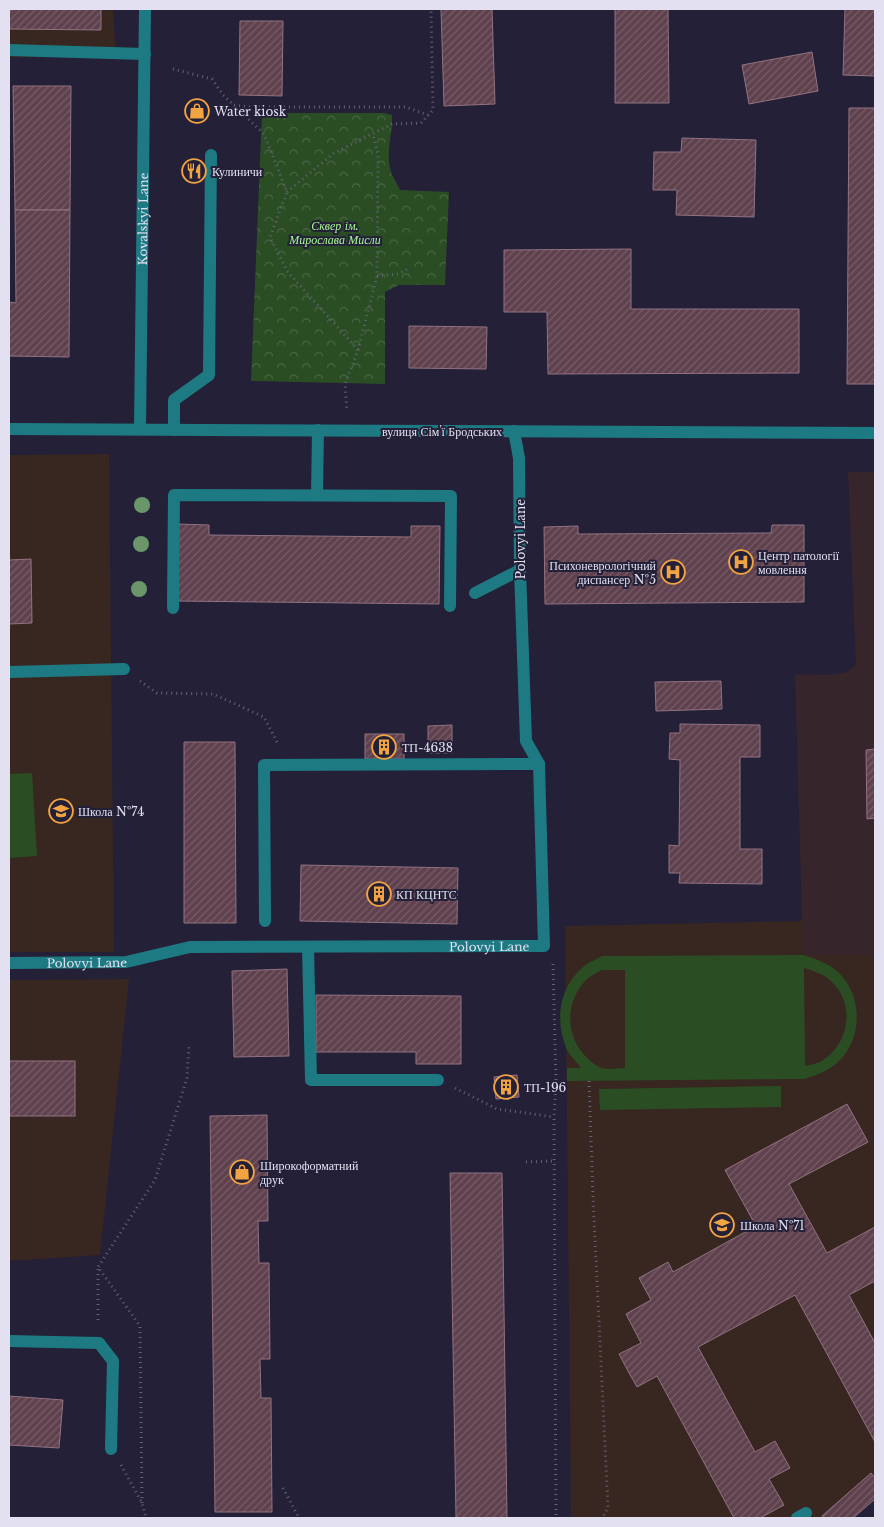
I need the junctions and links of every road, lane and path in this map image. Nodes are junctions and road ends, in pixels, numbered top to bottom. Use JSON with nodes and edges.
{"nodes":[{"id":1,"x":145,"y":9,"type":"edge"},
{"id":2,"x":431,"y":9,"type":"edge"},
{"id":3,"x":9,"y":50,"type":"edge"},
{"id":4,"x":145,"y":54,"type":"junction"},
{"id":5,"x":173,"y":69,"type":"dead end"},
{"id":6,"x":234,"y":105,"type":"junction"},
{"id":7,"x":428,"y":115,"type":"junction"},
{"id":8,"x":373,"y":135,"type":"junction"},
{"id":9,"x":210,"y":155,"type":"dead end"},
{"id":10,"x":287,"y":192,"type":"junction"},
{"id":11,"x":408,"y":269,"type":"dead end"},
{"id":12,"x":377,"y":276,"type":"junction"},
{"id":13,"x":358,"y":350,"type":"junction"},
{"id":14,"x":347,"y":411,"type":"dead end"},
{"id":15,"x":9,"y":429,"type":"edge"},
{"id":16,"x":140,"y":430,"type":"junction"},
{"id":17,"x":174,"y":430,"type":"junction"},
{"id":18,"x":318,"y":430,"type":"junction"},
{"id":19,"x":514,"y":431,"type":"junction"},
{"id":20,"x":875,"y":433,"type":"edge"},
{"id":21,"x":317,"y":495,"type":"junction"},
{"id":22,"x":520,"y":570,"type":"junction"},
{"id":23,"x":475,"y":593,"type":"dead end"},
{"id":24,"x":450,"y":606,"type":"dead end"},
{"id":25,"x":173,"y":608,"type":"dead end"},
{"id":26,"x":124,"y":669,"type":"joint"},
{"id":27,"x":9,"y":672,"type":"edge"},
{"id":28,"x":538,"y":764,"type":"junction"},
{"id":29,"x":288,"y":765,"type":"junction"},
{"id":30,"x":265,"y":922,"type":"dead end"},
{"id":31,"x":308,"y":947,"type":"junction"},
{"id":32,"x":9,"y":963,"type":"edge"},
{"id":33,"x":554,"y":1005,"type":"dead end"},
{"id":34,"x":189,"y":1045,"type":"dead end"},
{"id":35,"x":438,"y":1080,"type":"joint"},
{"id":36,"x":589,"y":1081,"type":"dead end"},
{"id":37,"x":554,"y":1116,"type":"junction"},
{"id":38,"x":555,"y":1161,"type":"junction"},
{"id":39,"x":526,"y":1162,"type":"dead end"},
{"id":40,"x":98,"y":1267,"type":"junction"},
{"id":41,"x":9,"y":1341,"type":"edge"},
{"id":42,"x":99,"y":1343,"type":"junction"},
{"id":43,"x":111,"y":1449,"type":"joint"},
{"id":44,"x":283,"y":1488,"type":"dead end"},
{"id":45,"x":142,"y":1503,"type":"junction"},
{"id":46,"x":146,"y":1518,"type":"edge"},
{"id":47,"x":299,"y":1518,"type":"edge"},
{"id":48,"x":556,"y":1518,"type":"edge"},
{"id":49,"x":602,"y":1518,"type":"edge"}],
"edges":[{"from":1,"to":4,"type":"street","name":"Kovalskyi Lane"},
{"from":2,"to":7,"type":"path"},
{"from":3,"to":4,"type":"street"},
{"from":4,"to":16,"type":"street","name":"Kovalskyi Lane"},
{"from":5,"to":6,"type":"path"},
{"from":6,"to":7,"type":"path"},
{"from":6,"to":10,"type":"path"},
{"from":7,"to":8,"type":"path"},
{"from":8,"to":10,"type":"path"},
{"from":8,"to":12,"type":"path"},
{"from":9,"to":17,"type":"street"},
{"from":10,"to":13,"type":"path"},
{"from":11,"to":12,"type":"path"},
{"from":12,"to":13,"type":"path"},
{"from":13,"to":14,"type":"path"},
{"from":15,"to":16,"type":"street","name":"вулиця Сімʼї Бродських"},
{"from":16,"to":17,"type":"street","name":"вулиця Сімʼї Бродських"},
{"from":17,"to":18,"type":"street","name":"вулиця Сімʼї Бродських"},
{"from":18,"to":19,"type":"street","name":"вулиця Сімʼї Бродських"},
{"from":18,"to":21,"type":"street"},
{"from":19,"to":20,"type":"street","name":"вулиця Сімʼї Бродських"},
{"from":19,"to":22,"type":"street","name":"Polovyi Lane"},
{"from":21,"to":24,"type":"street"},
{"from":21,"to":25,"type":"street"},
{"from":22,"to":23,"type":"street"},
{"from":22,"to":28,"type":"street","name":"Polovyi Lane"},
{"from":26,"to":27,"type":"street"},
{"from":26,"to":29,"type":"path"},
{"from":28,"to":29,"type":"street"},
{"from":28,"to":31,"type":"street","name":"Polovyi Lane"},
{"from":29,"to":30,"type":"street"},
{"from":31,"to":32,"type":"street","name":"Polovyi Lane"},
{"from":31,"to":35,"type":"street"},
{"from":33,"to":37,"type":"path"},
{"from":34,"to":40,"type":"path"},
{"from":35,"to":37,"type":"path"},
{"from":36,"to":49,"type":"path"},
{"from":37,"to":38,"type":"path"},
{"from":38,"to":39,"type":"path"},
{"from":38,"to":48,"type":"path"},
{"from":40,"to":42,"type":"path"},
{"from":40,"to":45,"type":"path"},
{"from":41,"to":42,"type":"street"},
{"from":42,"to":43,"type":"street"},
{"from":43,"to":45,"type":"path"},
{"from":44,"to":47,"type":"path"},
{"from":45,"to":46,"type":"path"}]}
